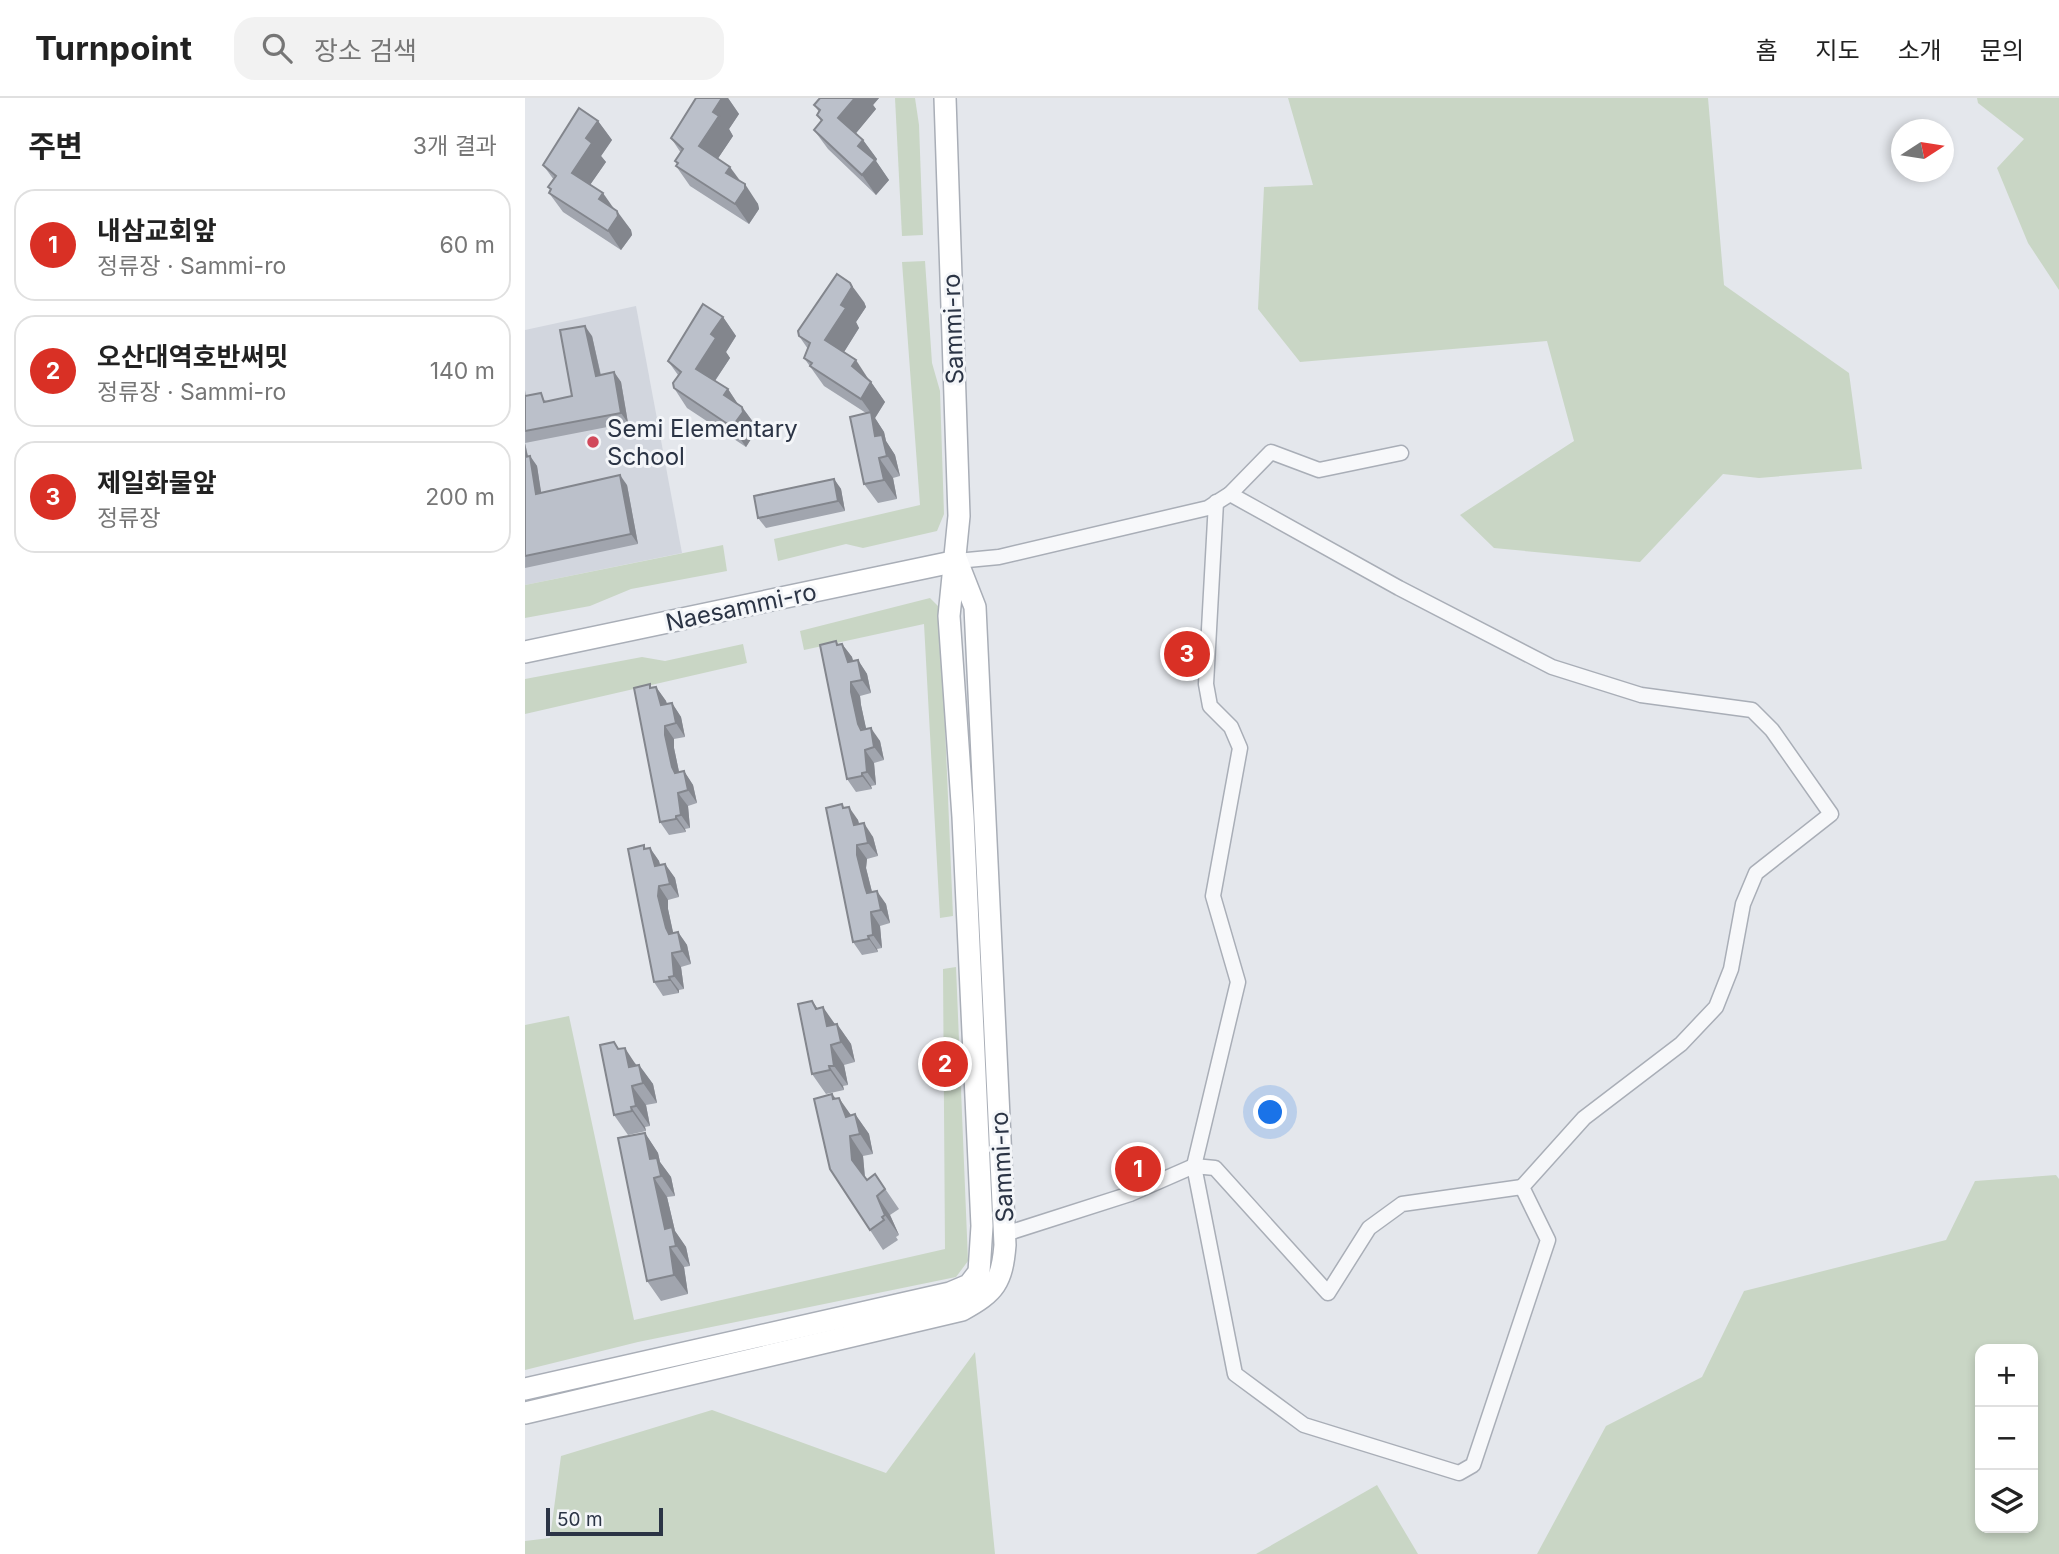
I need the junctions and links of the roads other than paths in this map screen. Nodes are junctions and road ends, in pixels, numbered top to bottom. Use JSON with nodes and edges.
{"nodes":[{"id":1,"x":944,"y":98,"type":"edge"},
{"id":2,"x":1401,"y":453,"type":"dead end"},
{"id":3,"x":1230,"y":494,"type":"junction"},
{"id":4,"x":1216,"y":502,"type":"junction"},
{"id":5,"x":957,"y":561,"type":"junction"},
{"id":6,"x":525,"y":652,"type":"edge"},
{"id":7,"x":1194,"y":1166,"type":"junction"},
{"id":8,"x":1522,"y":1187,"type":"junction"},
{"id":9,"x":1005,"y":1234,"type":"junction"},
{"id":10,"x":525,"y":1389,"type":"edge"},
{"id":11,"x":525,"y":1413,"type":"edge"}],
"edges":[{"from":1,"to":5,"type":"street","name":"Sammi-ro"},
{"from":2,"to":3,"type":"street"},
{"from":3,"to":4,"type":"street"},
{"from":3,"to":8,"type":"street"},
{"from":4,"to":5,"type":"street"},
{"from":4,"to":7,"type":"street"},
{"from":5,"to":6,"type":"street","name":"Naesammi-ro"},
{"from":5,"to":9,"type":"street","name":"Sammi-ro"},
{"from":5,"to":10,"type":"street","name":"Sammi-ro"},
{"from":7,"to":8,"type":"street"},
{"from":7,"to":8,"type":"street"},
{"from":7,"to":9,"type":"street"},
{"from":9,"to":11,"type":"street","name":"Sammi-ro"}]}
